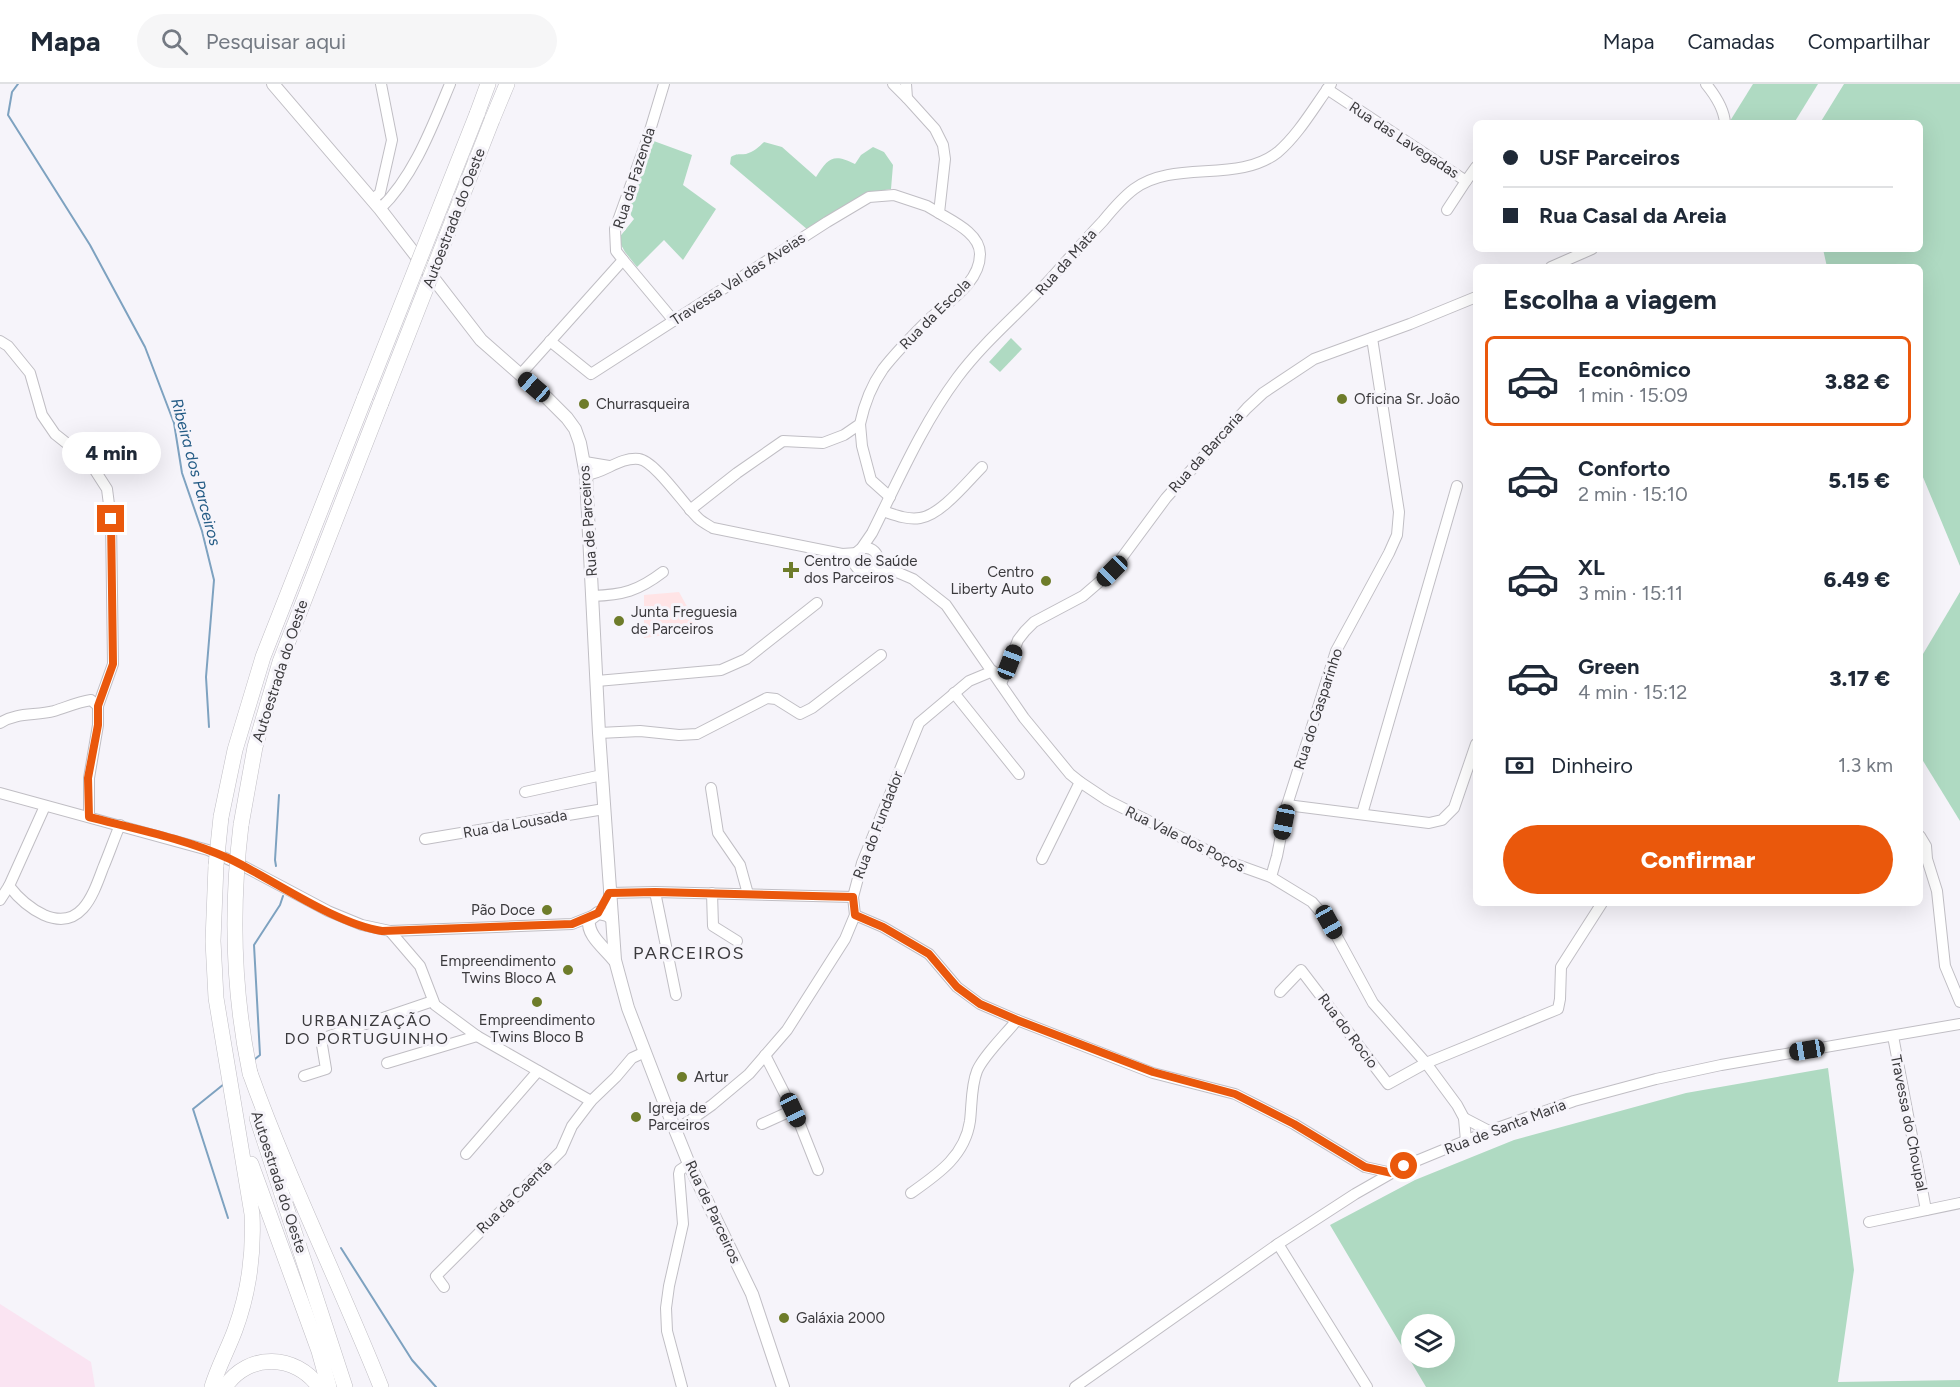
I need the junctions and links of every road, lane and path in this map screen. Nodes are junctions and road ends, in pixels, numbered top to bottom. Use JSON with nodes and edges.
{"nodes":[{"id":1,"x":273,"y":84,"type":"edge"},
{"id":2,"x":381,"y":84,"type":"edge"},
{"id":3,"x":450,"y":84,"type":"edge"},
{"id":4,"x":488,"y":84,"type":"edge"},
{"id":5,"x":507,"y":84,"type":"edge"},
{"id":6,"x":664,"y":84,"type":"edge"},
{"id":7,"x":893,"y":84,"type":"edge"},
{"id":8,"x":906,"y":84,"type":"edge"},
{"id":9,"x":1706,"y":84,"type":"edge"},
{"id":10,"x":1329,"y":87,"type":"edge"},
{"id":11,"x":908,"y":98,"type":"junction"},
{"id":12,"x":1724,"y":120,"type":"edge"},
{"id":13,"x":1473,"y":171,"type":"edge"},
{"id":14,"x":1466,"y":181,"type":"junction"},
{"id":15,"x":376,"y":204,"type":"junction"},
{"id":16,"x":1448,"y":210,"type":"dead end"},
{"id":17,"x":939,"y":213,"type":"junction"},
{"id":18,"x":1585,"y":252,"type":"edge"},
{"id":19,"x":623,"y":260,"type":"junction"},
{"id":20,"x":1558,"y":264,"type":"edge"},
{"id":21,"x":1473,"y":298,"type":"edge"},
{"id":22,"x":674,"y":321,"type":"junction"},
{"id":23,"x":1372,"y":338,"type":"junction"},
{"id":24,"x":0,"y":341,"type":"edge"},
{"id":25,"x":550,"y":341,"type":"junction"},
{"id":26,"x":520,"y":375,"type":"junction"},
{"id":27,"x":860,"y":424,"type":"junction"},
{"id":28,"x":982,"y":467,"type":"dead end"},
{"id":29,"x":585,"y":468,"type":"junction"},
{"id":30,"x":1457,"y":486,"type":"dead end"},
{"id":31,"x":890,"y":497,"type":"junction"},
{"id":32,"x":690,"y":510,"type":"junction"},
{"id":33,"x":883,"y":510,"type":"junction"},
{"id":34,"x":872,"y":533,"type":"junction"},
{"id":35,"x":859,"y":551,"type":"junction"},
{"id":36,"x":842,"y":554,"type":"junction"},
{"id":37,"x":876,"y":559,"type":"junction"},
{"id":38,"x":855,"y":564,"type":"junction"},
{"id":39,"x":663,"y":572,"type":"dead end"},
{"id":40,"x":592,"y":596,"type":"junction"},
{"id":41,"x":817,"y":603,"type":"dead end"},
{"id":42,"x":881,"y":655,"type":"dead end"},
{"id":43,"x":993,"y":671,"type":"junction"},
{"id":44,"x":597,"y":681,"type":"junction"},
{"id":45,"x":1001,"y":684,"type":"junction"},
{"id":46,"x":954,"y":693,"type":"junction"},
{"id":47,"x":98,"y":706,"type":"junction"},
{"id":48,"x":0,"y":723,"type":"edge"},
{"id":49,"x":599,"y":733,"type":"junction"},
{"id":50,"x":1473,"y":753,"type":"edge"},
{"id":51,"x":1019,"y":774,"type":"dead end"},
{"id":52,"x":602,"y":775,"type":"junction"},
{"id":53,"x":1080,"y":782,"type":"junction"},
{"id":54,"x":711,"y":788,"type":"dead end"},
{"id":55,"x":525,"y":792,"type":"dead end"},
{"id":56,"x":0,"y":793,"type":"edge"},
{"id":57,"x":1287,"y":805,"type":"junction"},
{"id":58,"x":45,"y":806,"type":"junction"},
{"id":59,"x":604,"y":809,"type":"junction"},
{"id":60,"x":1362,"y":814,"type":"junction"},
{"id":61,"x":89,"y":817,"type":"junction"},
{"id":62,"x":120,"y":825,"type":"junction"},
{"id":63,"x":425,"y":839,"type":"dead end"},
{"id":64,"x":1923,"y":841,"type":"edge"},
{"id":65,"x":1042,"y":860,"type":"dead end"},
{"id":66,"x":1271,"y":877,"type":"junction"},
{"id":67,"x":9,"y":886,"type":"junction"},
{"id":68,"x":655,"y":892,"type":"junction"},
{"id":69,"x":609,"y":893,"type":"junction"},
{"id":70,"x":712,"y":893,"type":"junction"},
{"id":71,"x":748,"y":894,"type":"junction"},
{"id":72,"x":853,"y":897,"type":"junction"},
{"id":73,"x":0,"y":900,"type":"edge"},
{"id":74,"x":1600,"y":906,"type":"edge"},
{"id":75,"x":595,"y":915,"type":"junction"},
{"id":76,"x":855,"y":915,"type":"junction"},
{"id":77,"x":612,"y":918,"type":"junction"},
{"id":78,"x":572,"y":924,"type":"junction"},
{"id":79,"x":390,"y":931,"type":"junction"},
{"id":80,"x":612,"y":934,"type":"junction"},
{"id":81,"x":594,"y":936,"type":"junction"},
{"id":82,"x":737,"y":940,"type":"dead end"},
{"id":83,"x":615,"y":960,"type":"junction"},
{"id":84,"x":1280,"y":992,"type":"dead end"},
{"id":85,"x":676,"y":995,"type":"dead end"},
{"id":86,"x":433,"y":1001,"type":"junction"},
{"id":87,"x":1960,"y":1002,"type":"edge"},
{"id":88,"x":1017,"y":1020,"type":"junction"},
{"id":89,"x":1960,"y":1024,"type":"edge"},
{"id":90,"x":477,"y":1036,"type":"junction"},
{"id":91,"x":1893,"y":1036,"type":"junction"},
{"id":92,"x":645,"y":1052,"type":"junction"},
{"id":93,"x":765,"y":1055,"type":"junction"},
{"id":94,"x":387,"y":1063,"type":"dead end"},
{"id":95,"x":1425,"y":1063,"type":"junction"},
{"id":96,"x":538,"y":1071,"type":"junction"},
{"id":97,"x":304,"y":1076,"type":"dead end"},
{"id":98,"x":591,"y":1101,"type":"junction"},
{"id":99,"x":793,"y":1110,"type":"junction"},
{"id":100,"x":261,"y":1115,"type":"junction"},
{"id":101,"x":1464,"y":1118,"type":"junction"},
{"id":102,"x":237,"y":1121,"type":"junction"},
{"id":103,"x":762,"y":1124,"type":"dead end"},
{"id":104,"x":675,"y":1131,"type":"junction"},
{"id":105,"x":1489,"y":1131,"type":"junction"},
{"id":106,"x":1467,"y":1141,"type":"junction"},
{"id":107,"x":466,"y":1154,"type":"dead end"},
{"id":108,"x":689,"y":1164,"type":"junction"},
{"id":109,"x":1365,"y":1167,"type":"junction"},
{"id":110,"x":818,"y":1170,"type":"dead end"},
{"id":111,"x":1392,"y":1173,"type":"junction"},
{"id":112,"x":1374,"y":1184,"type":"junction"},
{"id":113,"x":911,"y":1194,"type":"dead end"},
{"id":114,"x":1960,"y":1203,"type":"edge"},
{"id":115,"x":1926,"y":1210,"type":"junction"},
{"id":116,"x":1869,"y":1222,"type":"dead end"},
{"id":117,"x":1278,"y":1244,"type":"junction"},
{"id":118,"x":444,"y":1287,"type":"dead end"},
{"id":119,"x":212,"y":1387,"type":"edge"},
{"id":120,"x":225,"y":1387,"type":"edge"},
{"id":121,"x":319,"y":1387,"type":"edge"},
{"id":122,"x":329,"y":1387,"type":"edge"},
{"id":123,"x":345,"y":1387,"type":"edge"},
{"id":124,"x":381,"y":1387,"type":"edge"},
{"id":125,"x":682,"y":1387,"type":"edge"},
{"id":126,"x":783,"y":1387,"type":"edge"},
{"id":127,"x":1075,"y":1387,"type":"edge"},
{"id":128,"x":1367,"y":1387,"type":"edge"}],
"edges":[{"from":1,"to":15,"type":"main road","name":"Rua de Parceiros"},
{"from":2,"to":15,"type":"street"},
{"from":3,"to":15,"type":"street"},
{"from":4,"to":102,"type":"highway","name":"Autoestrada do Oeste","bridge":true},
{"from":5,"to":100,"type":"highway","name":"Autoestrada do Oeste","bridge":true},
{"from":6,"to":19,"type":"street","name":"Rua da Fazenda"},
{"from":7,"to":11,"type":"street"},
{"from":8,"to":11,"type":"street"},
{"from":9,"to":12,"type":"street"},
{"from":10,"to":14,"type":"street","name":"Rua das Lavegadas"},
{"from":10,"to":31,"type":"street","name":"Rua da Mata"},
{"from":11,"to":17,"type":"street"},
{"from":13,"to":14,"type":"street","name":"Rua das Lavegadas"},
{"from":14,"to":16,"type":"street"},
{"from":15,"to":26,"type":"main road","name":"Rua de Parceiros"},
{"from":17,"to":22,"type":"street","name":"Travessa Val das Aveias"},
{"from":17,"to":27,"type":"street","name":"Rua da Escola"},
{"from":18,"to":20,"type":"street"},
{"from":19,"to":22,"type":"street"},
{"from":19,"to":25,"type":"street"},
{"from":21,"to":23,"type":"street","name":"Rua da Barcaria"},
{"from":22,"to":25,"type":"street","name":"Travessa Val das Aveias"},
{"from":23,"to":45,"type":"street","name":"Rua da Barcaria"},
{"from":23,"to":57,"type":"street","name":"Rua do Gasparinho"},
{"from":24,"to":47,"type":"street"},
{"from":25,"to":26,"type":"street"},
{"from":26,"to":29,"type":"main road","name":"Rua de Parceiros"},
{"from":27,"to":31,"type":"street","name":"Rua da Escola"},
{"from":27,"to":32,"type":"street"},
{"from":28,"to":33,"type":"street"},
{"from":29,"to":32,"type":"street"},
{"from":29,"to":40,"type":"main road","name":"Rua de Parceiros"},
{"from":30,"to":60,"type":"street"},
{"from":31,"to":33,"type":"street","name":"Rua da Mata"},
{"from":32,"to":36,"type":"street"},
{"from":33,"to":34,"type":"street","name":"Rua da Mata"},
{"from":34,"to":35,"type":"street","name":"Rua da Mata"},
{"from":34,"to":37,"type":"street"},
{"from":35,"to":36,"type":"street"},
{"from":35,"to":37,"type":"street"},
{"from":35,"to":38,"type":"street"},
{"from":36,"to":38,"type":"street"},
{"from":37,"to":38,"type":"street"},
{"from":37,"to":43,"type":"street","name":"Rua Vale dos Poços"},
{"from":39,"to":40,"type":"street"},
{"from":40,"to":44,"type":"main road","name":"Rua de Parceiros"},
{"from":41,"to":44,"type":"street"},
{"from":42,"to":49,"type":"street"},
{"from":43,"to":45,"type":"street","name":"Rua Vale dos Poços"},
{"from":43,"to":46,"type":"street","name":"Rua do Fundador"},
{"from":44,"to":49,"type":"main road","name":"Rua de Parceiros"},
{"from":45,"to":53,"type":"street","name":"Rua Vale dos Poços"},
{"from":46,"to":51,"type":"street"},
{"from":46,"to":72,"type":"street","name":"Rua do Fundador"},
{"from":47,"to":48,"type":"street"},
{"from":47,"to":61,"type":"street"},
{"from":49,"to":52,"type":"main road","name":"Rua de Parceiros"},
{"from":50,"to":60,"type":"street"},
{"from":52,"to":55,"type":"street"},
{"from":52,"to":59,"type":"main road","name":"Rua de Parceiros"},
{"from":53,"to":65,"type":"street"},
{"from":53,"to":66,"type":"street","name":"Rua Vale dos Poços"},
{"from":54,"to":71,"type":"street"},
{"from":56,"to":58,"type":"street"},
{"from":57,"to":60,"type":"street"},
{"from":57,"to":66,"type":"street","name":"Rua do Gasparinho"},
{"from":58,"to":61,"type":"street"},
{"from":58,"to":67,"type":"street"},
{"from":59,"to":63,"type":"street","name":"Rua da Lousada"},
{"from":59,"to":69,"type":"main road","name":"Rua de Parceiros"},
{"from":61,"to":62,"type":"street"},
{"from":62,"to":67,"type":"street"},
{"from":62,"to":79,"type":"street"},
{"from":64,"to":87,"type":"street"},
{"from":66,"to":95,"type":"street","name":"Rua Vale dos Poços"},
{"from":67,"to":73,"type":"street"},
{"from":68,"to":69,"type":"street"},
{"from":68,"to":70,"type":"street"},
{"from":68,"to":85,"type":"street"},
{"from":69,"to":75,"type":"main road"},
{"from":69,"to":77,"type":"main road","name":"Rua de Parceiros"},
{"from":70,"to":71,"type":"street"},
{"from":70,"to":82,"type":"street"},
{"from":71,"to":72,"type":"street"},
{"from":72,"to":76,"type":"street","name":"Rua do Fundador"},
{"from":74,"to":95,"type":"street"},
{"from":75,"to":77,"type":"main road"},
{"from":75,"to":78,"type":"street"},
{"from":75,"to":81,"type":"main road"},
{"from":76,"to":88,"type":"street"},
{"from":76,"to":93,"type":"street"},
{"from":77,"to":80,"type":"main road"},
{"from":78,"to":79,"type":"street"},
{"from":78,"to":81,"type":"street"},
{"from":79,"to":86,"type":"street"},
{"from":80,"to":81,"type":"main road"},
{"from":80,"to":83,"type":"main road","name":"Rua de Parceiros"},
{"from":81,"to":83,"type":"main road"},
{"from":83,"to":92,"type":"main road","name":"Rua de Parceiros"},
{"from":84,"to":95,"type":"street","name":"Rua do Rocio"},
{"from":86,"to":90,"type":"street"},
{"from":86,"to":97,"type":"street"},
{"from":88,"to":109,"type":"street"},
{"from":88,"to":113,"type":"street"},
{"from":89,"to":91,"type":"street","name":"Rua de Santa Maria"},
{"from":90,"to":94,"type":"street"},
{"from":90,"to":96,"type":"street"},
{"from":91,"to":105,"type":"street","name":"Rua de Santa Maria"},
{"from":91,"to":115,"type":"street","name":"Travessa do Choupal"},
{"from":92,"to":98,"type":"street"},
{"from":92,"to":104,"type":"main road","name":"Rua de Parceiros"},
{"from":93,"to":99,"type":"street"},
{"from":93,"to":104,"type":"street"},
{"from":95,"to":101,"type":"street","name":"Rua Vale dos Poços"},
{"from":96,"to":98,"type":"street"},
{"from":96,"to":107,"type":"street"},
{"from":98,"to":118,"type":"street","name":"Rua da Caenta"},
{"from":99,"to":103,"type":"street"},
{"from":99,"to":110,"type":"street"},
{"from":100,"to":123,"type":"highway","name":"Autoestrada do Oeste"},
{"from":100,"to":124,"type":"highway"},
{"from":101,"to":105,"type":"street","name":"Rua Vale dos Poços"},
{"from":101,"to":106,"type":"street","name":"Rua Vale dos Poços"},
{"from":102,"to":119,"type":"highway"},
{"from":102,"to":122,"type":"highway"},
{"from":104,"to":108,"type":"main road","name":"Rua de Parceiros"},
{"from":105,"to":106,"type":"street","name":"Rua de Santa Maria"},
{"from":106,"to":111,"type":"street","name":"Rua de Santa Maria"},
{"from":108,"to":125,"type":"street"},
{"from":108,"to":126,"type":"main road","name":"Rua de Parceiros"},
{"from":109,"to":111,"type":"street"},
{"from":109,"to":112,"type":"street"},
{"from":111,"to":112,"type":"street","name":"Rua de Santa Maria"},
{"from":112,"to":117,"type":"street","name":"Rua de Santa Maria"},
{"from":114,"to":115,"type":"street","name":"Travessa do Choupal"},
{"from":115,"to":116,"type":"street","name":"Travessa do Choupal"},
{"from":117,"to":127,"type":"street","name":"Rua de Santa Maria"},
{"from":117,"to":128,"type":"street"},
{"from":120,"to":121,"type":"highway"}]}
